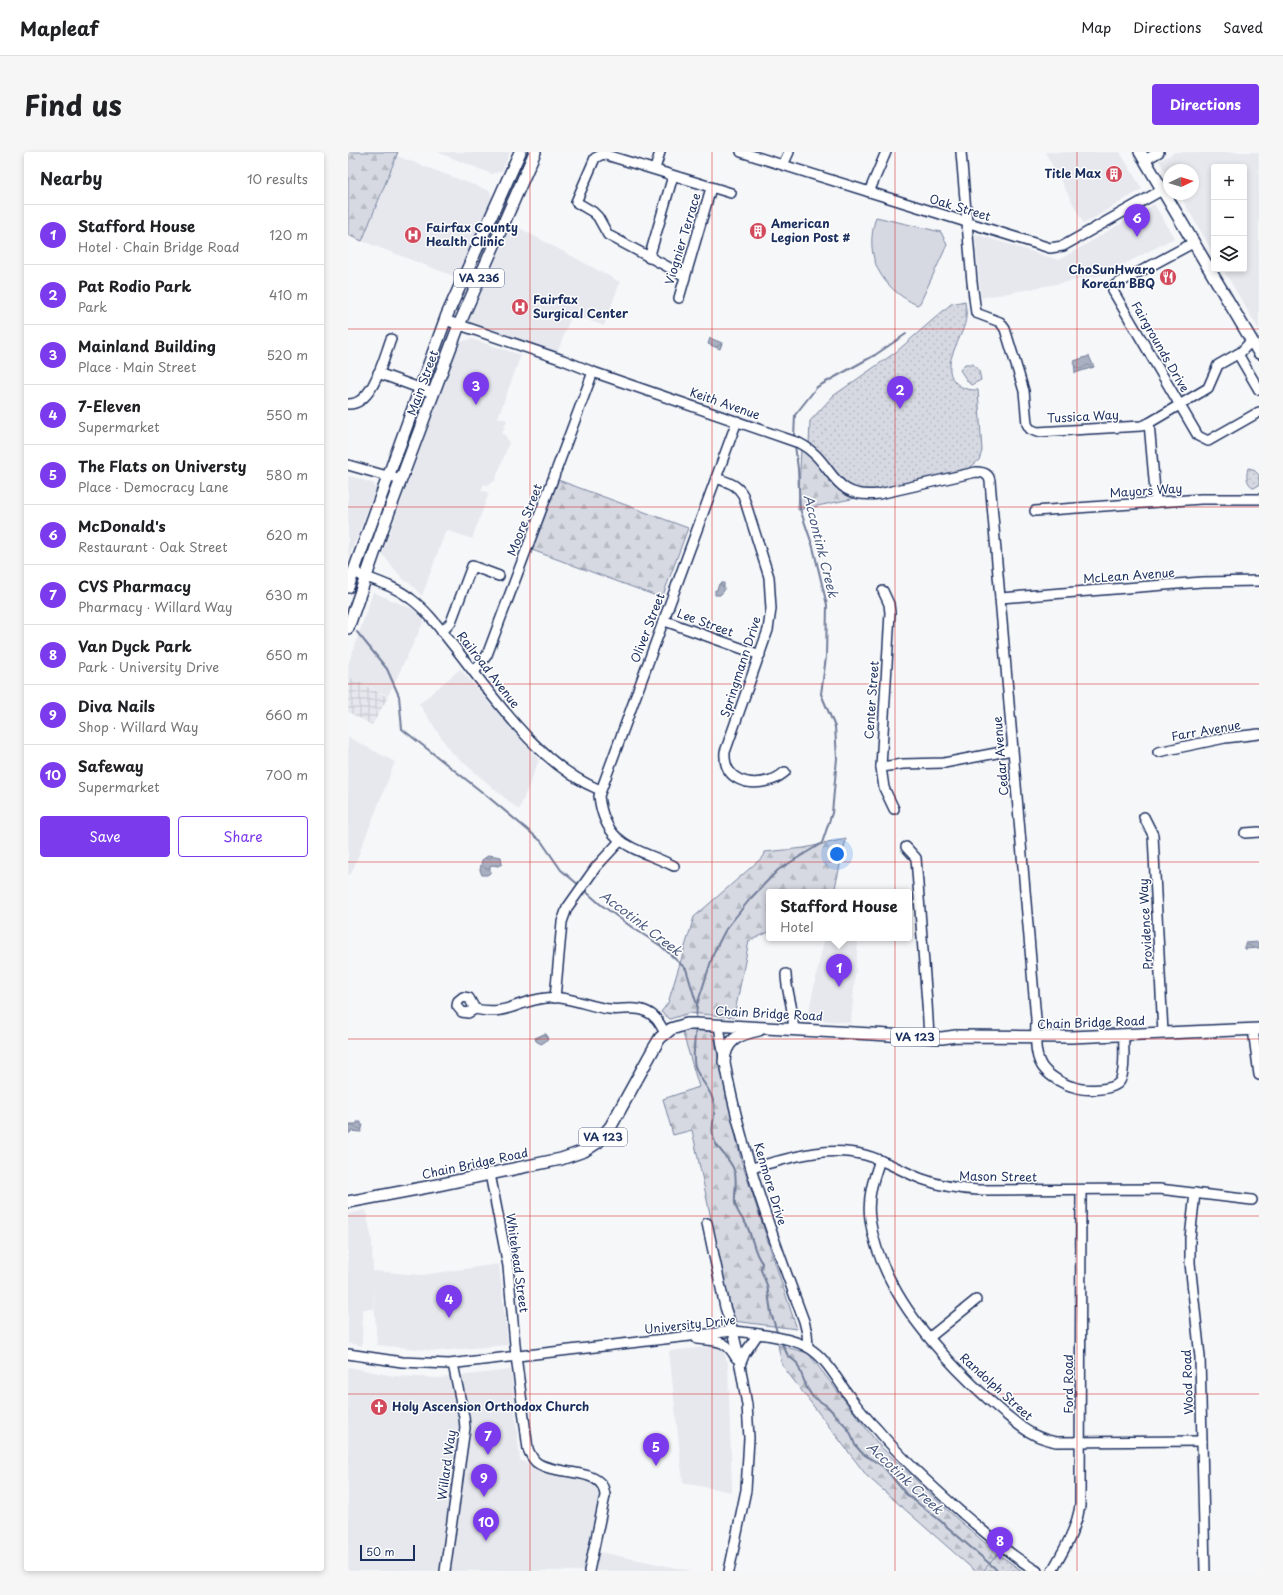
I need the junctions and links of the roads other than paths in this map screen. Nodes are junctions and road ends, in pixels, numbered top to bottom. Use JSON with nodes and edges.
{"nodes":[{"id":1,"x":520,"y":152,"type":"edge"},
{"id":2,"x":535,"y":152,"type":"edge"},
{"id":3,"x":660,"y":152,"type":"edge"},
{"id":4,"x":741,"y":152,"type":"edge"},
{"id":5,"x":789,"y":152,"type":"edge"},
{"id":6,"x":886,"y":152,"type":"edge"},
{"id":7,"x":961,"y":152,"type":"edge"},
{"id":8,"x":1159,"y":152,"type":"edge"},
{"id":9,"x":1142,"y":156,"type":"edge"},
{"id":10,"x":783,"y":165,"type":"junction"},
{"id":11,"x":655,"y":169,"type":"junction"},
{"id":12,"x":673,"y":176,"type":"junction"},
{"id":13,"x":712,"y":188,"type":"junction"},
{"id":14,"x":1162,"y":190,"type":"junction"},
{"id":15,"x":869,"y":192,"type":"junction"},
{"id":16,"x":731,"y":193,"type":"dead end"},
{"id":17,"x":967,"y":222,"type":"junction"},
{"id":18,"x":1193,"y":243,"type":"junction"},
{"id":19,"x":649,"y":258,"type":"junction"},
{"id":20,"x":685,"y":276,"type":"junction"},
{"id":21,"x":679,"y":298,"type":"dead end"},
{"id":22,"x":445,"y":320,"type":"junction"},
{"id":23,"x":458,"y":325,"type":"junction"},
{"id":24,"x":391,"y":339,"type":"dead end"},
{"id":25,"x":1252,"y":341,"type":"junction"},
{"id":26,"x":1259,"y":353,"type":"edge"},
{"id":27,"x":1238,"y":354,"type":"junction"},
{"id":28,"x":593,"y":372,"type":"junction"},
{"id":29,"x":378,"y":373,"type":"junction"},
{"id":30,"x":419,"y":389,"type":"junction"},
{"id":31,"x":1259,"y":390,"type":"edge"},
{"id":32,"x":433,"y":393,"type":"junction"},
{"id":33,"x":348,"y":404,"type":"edge"},
{"id":34,"x":1180,"y":404,"type":"junction"},
{"id":35,"x":1259,"y":412,"type":"edge"},
{"id":36,"x":737,"y":421,"type":"junction"},
{"id":37,"x":1149,"y":423,"type":"junction"},
{"id":38,"x":348,"y":465,"type":"edge"},
{"id":39,"x":986,"y":474,"type":"joint"},
{"id":40,"x":387,"y":476,"type":"junction"},
{"id":41,"x":716,"y":478,"type":"junction"},
{"id":42,"x":401,"y":480,"type":"junction"},
{"id":43,"x":1259,"y":499,"type":"edge"},
{"id":44,"x":1156,"y":502,"type":"junction"},
{"id":45,"x":1035,"y":511,"type":"dead end"},
{"id":46,"x":353,"y":572,"type":"junction"},
{"id":47,"x":499,"y":576,"type":"dead end"},
{"id":48,"x":366,"y":577,"type":"junction"},
{"id":49,"x":1259,"y":581,"type":"edge"},
{"id":50,"x":348,"y":587,"type":"edge"},
{"id":51,"x":883,"y":591,"type":"dead end"},
{"id":52,"x":1000,"y":598,"type":"junction"},
{"id":53,"x":665,"y":621,"type":"junction"},
{"id":54,"x":348,"y":628,"type":"edge"},
{"id":55,"x":442,"y":632,"type":"junction"},
{"id":56,"x":760,"y":655,"type":"junction"},
{"id":57,"x":474,"y":672,"type":"junction"},
{"id":58,"x":1259,"y":734,"type":"edge"},
{"id":59,"x":1012,"y":750,"type":"junction"},
{"id":60,"x":1158,"y":752,"type":"dead end"},
{"id":61,"x":881,"y":767,"type":"junction"},
{"id":62,"x":785,"y":772,"type":"dead end"},
{"id":63,"x":600,"y":790,"type":"junction"},
{"id":64,"x":894,"y":809,"type":"dead end"},
{"id":65,"x":1144,"y":816,"type":"dead end"},
{"id":66,"x":1259,"y":832,"type":"edge"},
{"id":67,"x":1246,"y":833,"type":"dead end"},
{"id":68,"x":620,"y":841,"type":"junction"},
{"id":69,"x":906,"y":847,"type":"dead end"},
{"id":70,"x":674,"y":866,"type":"dead end"},
{"id":71,"x":786,"y":974,"type":"dead end"},
{"id":72,"x":555,"y":998,"type":"junction"},
{"id":73,"x":475,"y":1009,"type":"dead end"},
{"id":74,"x":713,"y":1024,"type":"junction"},
{"id":75,"x":775,"y":1028,"type":"junction"},
{"id":76,"x":793,"y":1029,"type":"junction"},
{"id":77,"x":1256,"y":1029,"type":"edge"},
{"id":78,"x":665,"y":1033,"type":"junction"},
{"id":79,"x":1163,"y":1033,"type":"junction"},
{"id":80,"x":1124,"y":1035,"type":"junction"},
{"id":81,"x":928,"y":1038,"type":"junction"},
{"id":82,"x":1036,"y":1038,"type":"junction"},
{"id":83,"x":724,"y":1062,"type":"junction"},
{"id":84,"x":1259,"y":1076,"type":"edge"},
{"id":85,"x":880,"y":1160,"type":"junction"},
{"id":86,"x":752,"y":1168,"type":"junction"},
{"id":87,"x":490,"y":1174,"type":"junction"},
{"id":88,"x":1080,"y":1190,"type":"junction"},
{"id":89,"x":1195,"y":1193,"type":"junction"},
{"id":90,"x":1252,"y":1200,"type":"dead end"},
{"id":91,"x":348,"y":1202,"type":"edge"},
{"id":92,"x":707,"y":1223,"type":"dead end"},
{"id":93,"x":976,"y":1300,"type":"dead end"},
{"id":94,"x":733,"y":1331,"type":"junction"},
{"id":95,"x":761,"y":1334,"type":"junction"},
{"id":96,"x":930,"y":1337,"type":"junction"},
{"id":97,"x":683,"y":1338,"type":"junction"},
{"id":98,"x":808,"y":1347,"type":"junction"},
{"id":99,"x":348,"y":1354,"type":"edge"},
{"id":100,"x":516,"y":1356,"type":"junction"},
{"id":101,"x":453,"y":1364,"type":"junction"},
{"id":102,"x":740,"y":1366,"type":"junction"},
{"id":103,"x":1202,"y":1441,"type":"junction"},
{"id":104,"x":1081,"y":1442,"type":"junction"},
{"id":105,"x":445,"y":1571,"type":"edge"},
{"id":106,"x":589,"y":1571,"type":"edge"},
{"id":107,"x":729,"y":1571,"type":"edge"},
{"id":108,"x":1037,"y":1571,"type":"edge"},
{"id":109,"x":1052,"y":1571,"type":"edge"},
{"id":110,"x":1205,"y":1571,"type":"edge"}],
"edges":[{"from":1,"to":22,"type":"main road","name":"Main Street","number":"VA 236"},
{"from":2,"to":23,"type":"main road","name":"Main Street","number":"VA 236"},
{"from":3,"to":11,"type":"street"},
{"from":4,"to":10,"type":"street","name":"Oak Street"},
{"from":5,"to":10,"type":"street"},
{"from":6,"to":15,"type":"street"},
{"from":7,"to":17,"type":"street"},
{"from":8,"to":9,"type":"street"},
{"from":9,"to":14,"type":"main road"},
{"from":10,"to":15,"type":"street","name":"Oak Street"},
{"from":11,"to":12,"type":"street"},
{"from":11,"to":19,"type":"street"},
{"from":12,"to":13,"type":"street"},
{"from":12,"to":19,"type":"street"},
{"from":13,"to":16,"type":"street"},
{"from":13,"to":20,"type":"street","name":"Viognier Terrace"},
{"from":14,"to":17,"type":"street","name":"Oak Street"},
{"from":14,"to":18,"type":"main road"},
{"from":15,"to":17,"type":"street","name":"Oak Street"},
{"from":17,"to":37,"type":"street","name":"Tussica Way"},
{"from":18,"to":25,"type":"main road"},
{"from":18,"to":34,"type":"street","name":"Fairgrounds Drive"},
{"from":19,"to":20,"type":"street"},
{"from":20,"to":21,"type":"street","name":"Viognier Terrace"},
{"from":22,"to":23,"type":"street","name":"Keith Avenue"},
{"from":22,"to":30,"type":"main road","name":"Main Street","number":"VA 236"},
{"from":23,"to":28,"type":"street","name":"Keith Avenue"},
{"from":23,"to":32,"type":"main road","name":"Main Street","number":"VA 236"},
{"from":24,"to":29,"type":"street"},
{"from":25,"to":26,"type":"main road"},
{"from":25,"to":27,"type":"street","name":"Tussica Way"},
{"from":27,"to":31,"type":"street"},
{"from":27,"to":34,"type":"street","name":"Tussica Way"},
{"from":28,"to":36,"type":"street","name":"Keith Avenue"},
{"from":28,"to":57,"type":"street","name":"Moore Street"},
{"from":29,"to":30,"type":"street"},
{"from":29,"to":33,"type":"street"},
{"from":30,"to":32,"type":"street"},
{"from":30,"to":40,"type":"main road","name":"Main Street","number":"VA 236"},
{"from":32,"to":42,"type":"main road","name":"Main Street","number":"VA 236"},
{"from":34,"to":35,"type":"street","name":"Fairgrounds Drive"},
{"from":34,"to":37,"type":"street","name":"Tussica Way"},
{"from":36,"to":39,"type":"street","name":"Keith Avenue"},
{"from":36,"to":41,"type":"street","name":"Oliver Street"},
{"from":37,"to":44,"type":"street"},
{"from":38,"to":40,"type":"street"},
{"from":39,"to":52,"type":"street","name":"Cedar Avenue"},
{"from":40,"to":42,"type":"street"},
{"from":40,"to":46,"type":"main road","name":"Main Street","number":"VA 236"},
{"from":41,"to":53,"type":"street","name":"Oliver Street"},
{"from":41,"to":56,"type":"street","name":"Springmann Drive"},
{"from":42,"to":48,"type":"main road","name":"Main Street","number":"VA 236"},
{"from":43,"to":44,"type":"street","name":"Mayors Way"},
{"from":44,"to":45,"type":"street","name":"Mayors Way"},
{"from":46,"to":48,"type":"street","name":"Railroad Avenue"},
{"from":46,"to":50,"type":"main road","name":"Main Street","number":"VA 236"},
{"from":47,"to":55,"type":"street"},
{"from":48,"to":54,"type":"main road","name":"Main Street","number":"VA 236"},
{"from":48,"to":55,"type":"street","name":"Railroad Avenue"},
{"from":49,"to":52,"type":"street","name":"McLean Avenue"},
{"from":51,"to":61,"type":"street","name":"Center Street"},
{"from":52,"to":59,"type":"street","name":"Cedar Avenue"},
{"from":53,"to":56,"type":"street","name":"Lee Street"},
{"from":53,"to":63,"type":"street","name":"Oliver Street"},
{"from":55,"to":57,"type":"street","name":"Railroad Avenue"},
{"from":56,"to":62,"type":"street","name":"Springmann Drive"},
{"from":57,"to":63,"type":"street","name":"Railroad Avenue"},
{"from":58,"to":60,"type":"street","name":"Farr Avenue"},
{"from":59,"to":61,"type":"street"},
{"from":59,"to":82,"type":"street","name":"Cedar Avenue"},
{"from":61,"to":64,"type":"street","name":"Center Street"},
{"from":63,"to":68,"type":"street","name":"Oliver Street"},
{"from":65,"to":79,"type":"street","name":"Providence Way"},
{"from":66,"to":67,"type":"street"},
{"from":68,"to":70,"type":"street"},
{"from":68,"to":72,"type":"street"},
{"from":69,"to":81,"type":"street"},
{"from":71,"to":76,"type":"street"},
{"from":72,"to":73,"type":"street"},
{"from":72,"to":78,"type":"street"},
{"from":74,"to":75,"type":"main road","name":"Chain Bridge Road","number":"VA 123"},
{"from":74,"to":78,"type":"main road","name":"Chain Bridge Road","number":"VA 123"},
{"from":74,"to":83,"type":"street","name":"Kenmore Drive"},
{"from":75,"to":76,"type":"main road","name":"Chain Bridge Road","number":"VA 123"},
{"from":75,"to":83,"type":"main road"},
{"from":76,"to":81,"type":"main road","name":"Chain Bridge Road","number":"VA 123"},
{"from":77,"to":79,"type":"main road","name":"Chain Bridge Road","number":"VA 123"},
{"from":77,"to":84,"type":"street"},
{"from":78,"to":87,"type":"main road","name":"Chain Bridge Road","number":"VA 123"},
{"from":79,"to":80,"type":"main road","name":"Chain Bridge Road","number":"VA 123"},
{"from":80,"to":82,"type":"main road","name":"Chain Bridge Road","number":"VA 123"},
{"from":80,"to":82,"type":"street","name":"Cedar Avenue"},
{"from":81,"to":82,"type":"main road","name":"Chain Bridge Road","number":"VA 123"},
{"from":83,"to":86,"type":"street","name":"Kenmore Drive"},
{"from":85,"to":86,"type":"street","name":"Mason Street"},
{"from":85,"to":88,"type":"street","name":"Mason Street"},
{"from":85,"to":96,"type":"street","name":"Randolph Street"},
{"from":86,"to":98,"type":"street","name":"Kenmore Drive"},
{"from":87,"to":91,"type":"main road","name":"Chain Bridge Road","number":"VA 123"},
{"from":87,"to":100,"type":"street","name":"Whitehead Street"},
{"from":88,"to":89,"type":"street","name":"Mason Street"},
{"from":88,"to":104,"type":"street","name":"Ford Road"},
{"from":89,"to":90,"type":"street","name":"Mason Street"},
{"from":89,"to":103,"type":"street","name":"Wood Road"},
{"from":92,"to":94,"type":"street"},
{"from":93,"to":96,"type":"street"},
{"from":94,"to":95,"type":"street","name":"University Drive"},
{"from":94,"to":97,"type":"street","name":"University Drive"},
{"from":94,"to":102,"type":"street"},
{"from":95,"to":98,"type":"street","name":"University Drive"},
{"from":95,"to":102,"type":"street"},
{"from":96,"to":104,"type":"street","name":"Randolph Street"},
{"from":97,"to":100,"type":"street","name":"University Drive"},
{"from":97,"to":102,"type":"street"},
{"from":98,"to":108,"type":"street","name":"University Drive"},
{"from":99,"to":101,"type":"street","name":"University Drive"},
{"from":100,"to":101,"type":"street","name":"University Drive"},
{"from":100,"to":106,"type":"street","name":"Whitehead Street"},
{"from":101,"to":105,"type":"street","name":"Willard Way"},
{"from":102,"to":107,"type":"street"},
{"from":103,"to":104,"type":"street","name":"Randolph Street"},
{"from":103,"to":110,"type":"street","name":"Wood Road"},
{"from":104,"to":109,"type":"street","name":"Ford Road"}]}
